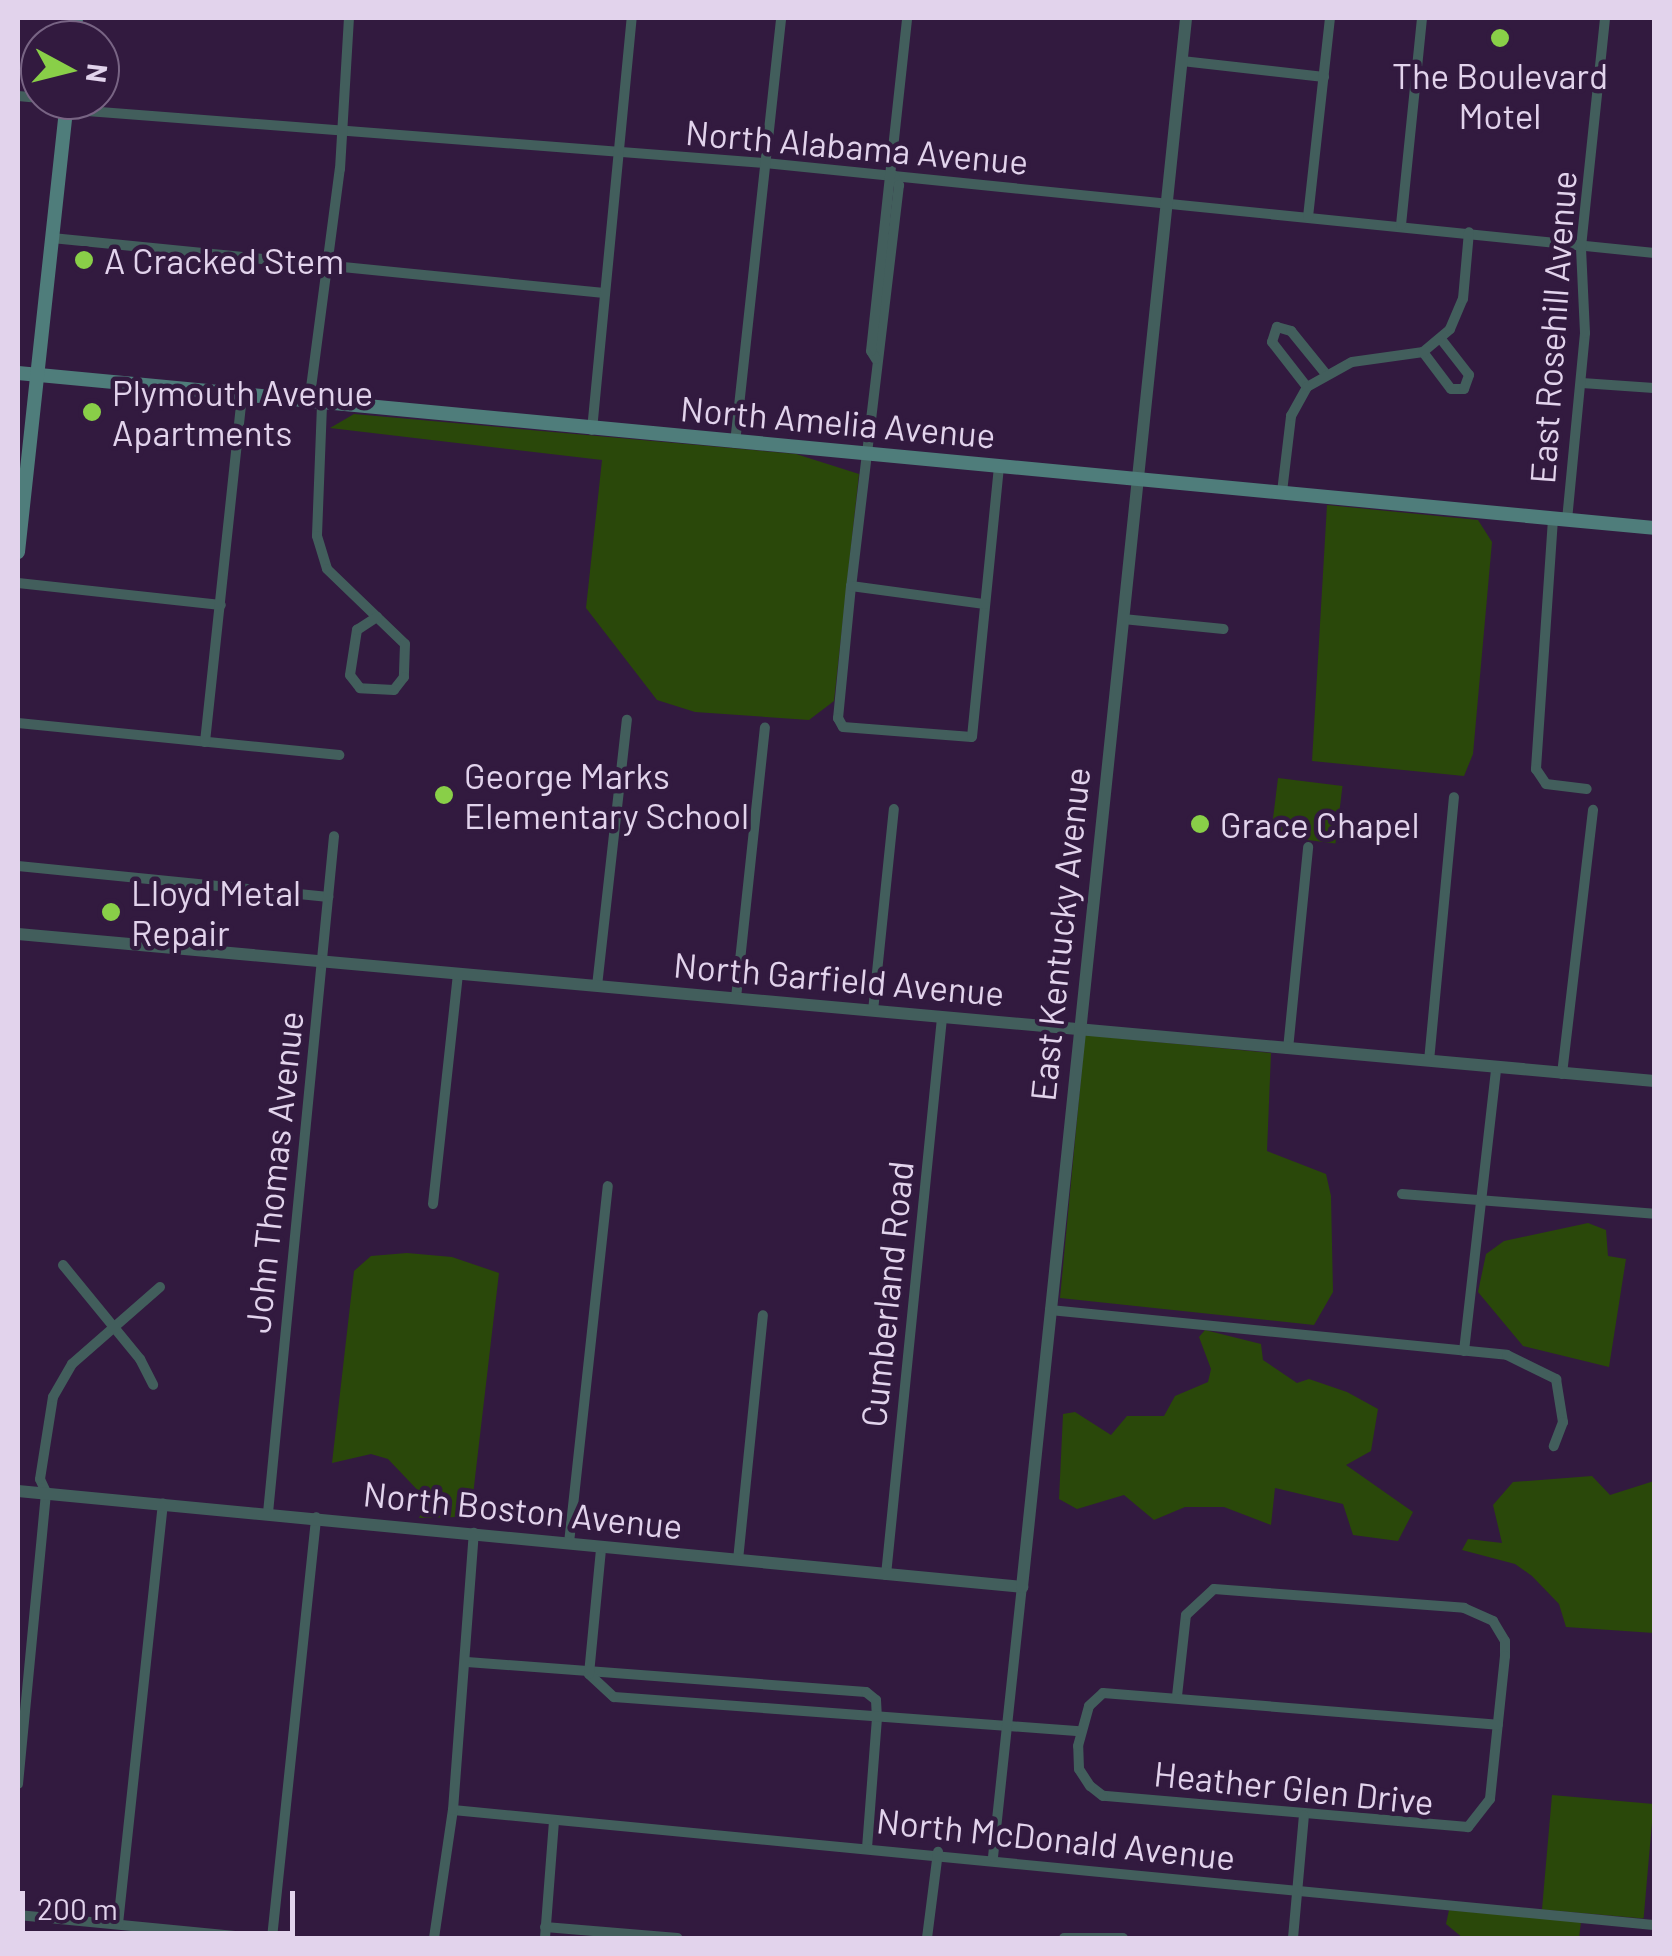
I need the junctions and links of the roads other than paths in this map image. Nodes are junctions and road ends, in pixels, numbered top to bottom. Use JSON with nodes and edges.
{"nodes":[{"id":1,"x":349,"y":18,"type":"edge"},
{"id":2,"x":632,"y":18,"type":"edge"},
{"id":3,"x":780,"y":18,"type":"edge"},
{"id":4,"x":907,"y":18,"type":"edge"},
{"id":5,"x":1186,"y":18,"type":"edge"},
{"id":6,"x":1330,"y":18,"type":"edge"},
{"id":7,"x":1422,"y":18,"type":"edge"},
{"id":8,"x":1605,"y":18,"type":"edge"},
{"id":9,"x":1182,"y":60,"type":"junction"},
{"id":10,"x":1324,"y":77,"type":"junction"},
{"id":11,"x":120,"y":108,"type":"edge"},
{"id":12,"x":62,"y":120,"type":"edge"},
{"id":13,"x":338,"y":131,"type":"junction"},
{"id":14,"x":617,"y":153,"type":"junction"},
{"id":15,"x":765,"y":163,"type":"junction"},
{"id":16,"x":893,"y":175,"type":"junction"},
{"id":17,"x":1168,"y":202,"type":"junction"},
{"id":18,"x":1308,"y":216,"type":"junction"},
{"id":19,"x":1401,"y":226,"type":"junction"},
{"id":20,"x":1469,"y":232,"type":"junction"},
{"id":21,"x":52,"y":238,"type":"junction"},
{"id":22,"x":1582,"y":247,"type":"junction"},
{"id":23,"x":1654,"y":252,"type":"edge"},
{"id":24,"x":329,"y":265,"type":"junction"},
{"id":25,"x":604,"y":293,"type":"junction"},
{"id":26,"x":1441,"y":339,"type":"junction"},
{"id":27,"x":1423,"y":352,"type":"junction"},
{"id":28,"x":18,"y":373,"type":"edge"},
{"id":29,"x":1325,"y":373,"type":"junction"},
{"id":30,"x":37,"y":375,"type":"junction"},
{"id":31,"x":1582,"y":383,"type":"junction"},
{"id":32,"x":1307,"y":387,"type":"junction"},
{"id":33,"x":1654,"y":388,"type":"edge"},
{"id":34,"x":242,"y":398,"type":"junction"},
{"id":35,"x":316,"y":404,"type":"junction"},
{"id":36,"x":592,"y":430,"type":"junction"},
{"id":37,"x":736,"y":444,"type":"junction"},
{"id":38,"x":866,"y":457,"type":"junction"},
{"id":39,"x":1000,"y":465,"type":"junction"},
{"id":40,"x":1139,"y":478,"type":"junction"},
{"id":41,"x":1282,"y":492,"type":"junction"},
{"id":42,"x":1560,"y":519,"type":"junction"},
{"id":43,"x":1654,"y":528,"type":"edge"},
{"id":44,"x":18,"y":552,"type":"edge"},
{"id":45,"x":18,"y":583,"type":"edge"},
{"id":46,"x":851,"y":586,"type":"junction"},
{"id":47,"x":358,"y":599,"type":"junction"},
{"id":48,"x":986,"y":604,"type":"junction"},
{"id":49,"x":221,"y":605,"type":"junction"},
{"id":50,"x":377,"y":618,"type":"junction"},
{"id":51,"x":1123,"y":619,"type":"junction"},
{"id":52,"x":361,"y":624,"type":"junction"},
{"id":53,"x":1224,"y":629,"type":"dead end"},
{"id":54,"x":627,"y":720,"type":"dead end"},
{"id":55,"x":18,"y":722,"type":"edge"},
{"id":56,"x":765,"y":728,"type":"dead end"},
{"id":57,"x":205,"y":742,"type":"junction"},
{"id":58,"x":339,"y":755,"type":"dead end"},
{"id":59,"x":1587,"y":789,"type":"dead end"},
{"id":60,"x":1454,"y":797,"type":"dead end"},
{"id":61,"x":894,"y":809,"type":"dead end"},
{"id":62,"x":1593,"y":810,"type":"dead end"},
{"id":63,"x":334,"y":836,"type":"dead end"},
{"id":64,"x":1308,"y":847,"type":"dead end"},
{"id":65,"x":18,"y":866,"type":"edge"},
{"id":66,"x":328,"y":897,"type":"junction"},
{"id":67,"x":18,"y":934,"type":"edge"},
{"id":68,"x":322,"y":961,"type":"junction"},
{"id":69,"x":458,"y":973,"type":"junction"},
{"id":70,"x":596,"y":986,"type":"junction"},
{"id":71,"x":736,"y":998,"type":"junction"},
{"id":72,"x":873,"y":1011,"type":"junction"},
{"id":73,"x":942,"y":1018,"type":"junction"},
{"id":74,"x":1078,"y":1029,"type":"junction"},
{"id":75,"x":1288,"y":1049,"type":"junction"},
{"id":76,"x":1429,"y":1061,"type":"junction"},
{"id":77,"x":1496,"y":1068,"type":"junction"},
{"id":78,"x":1562,"y":1074,"type":"junction"},
{"id":79,"x":1654,"y":1082,"type":"edge"},
{"id":80,"x":608,"y":1186,"type":"dead end"},
{"id":81,"x":1402,"y":1194,"type":"dead end"},
{"id":82,"x":1481,"y":1200,"type":"junction"},
{"id":83,"x":434,"y":1204,"type":"dead end"},
{"id":84,"x":1654,"y":1214,"type":"edge"},
{"id":85,"x":63,"y":1265,"type":"dead end"},
{"id":86,"x":160,"y":1287,"type":"dead end"},
{"id":87,"x":1050,"y":1310,"type":"junction"},
{"id":88,"x":763,"y":1316,"type":"dead end"},
{"id":89,"x":114,"y":1327,"type":"junction"},
{"id":90,"x":1464,"y":1351,"type":"junction"},
{"id":91,"x":153,"y":1386,"type":"dead end"},
{"id":92,"x":1554,"y":1446,"type":"dead end"},
{"id":93,"x":18,"y":1491,"type":"edge"},
{"id":94,"x":46,"y":1492,"type":"junction"},
{"id":95,"x":164,"y":1503,"type":"junction"},
{"id":96,"x":268,"y":1512,"type":"junction"},
{"id":97,"x":316,"y":1518,"type":"junction"},
{"id":98,"x":474,"y":1533,"type":"junction"},
{"id":99,"x":569,"y":1543,"type":"junction"},
{"id":100,"x":601,"y":1549,"type":"junction"},
{"id":101,"x":738,"y":1560,"type":"junction"},
{"id":102,"x":886,"y":1575,"type":"junction"},
{"id":103,"x":1022,"y":1587,"type":"junction"},
{"id":104,"x":467,"y":1662,"type":"junction"},
{"id":105,"x":590,"y":1674,"type":"junction"},
{"id":106,"x":1176,"y":1696,"type":"junction"},
{"id":107,"x":877,"y":1718,"type":"junction"},
{"id":108,"x":1498,"y":1725,"type":"junction"},
{"id":109,"x":1008,"y":1726,"type":"junction"},
{"id":110,"x":1080,"y":1732,"type":"junction"},
{"id":111,"x":18,"y":1784,"type":"edge"},
{"id":112,"x":453,"y":1810,"type":"junction"},
{"id":113,"x":1304,"y":1815,"type":"junction"},
{"id":114,"x":554,"y":1822,"type":"junction"},
{"id":115,"x":867,"y":1847,"type":"junction"},
{"id":116,"x":938,"y":1852,"type":"junction"},
{"id":117,"x":993,"y":1857,"type":"junction"},
{"id":118,"x":1297,"y":1890,"type":"junction"},
{"id":119,"x":18,"y":1915,"type":"edge"},
{"id":120,"x":118,"y":1924,"type":"junction"},
{"id":121,"x":1654,"y":1925,"type":"edge"},
{"id":122,"x":545,"y":1933,"type":"edge"},
{"id":123,"x":256,"y":1938,"type":"edge"},
{"id":124,"x":272,"y":1938,"type":"edge"},
{"id":125,"x":434,"y":1938,"type":"edge"},
{"id":126,"x":678,"y":1938,"type":"edge"},
{"id":127,"x":927,"y":1938,"type":"edge"},
{"id":128,"x":1064,"y":1938,"type":"edge"},
{"id":129,"x":1123,"y":1938,"type":"edge"},
{"id":130,"x":1293,"y":1938,"type":"edge"}],
"edges":[{"from":1,"to":13,"type":"street"},
{"from":2,"to":14,"type":"street"},
{"from":3,"to":15,"type":"street"},
{"from":4,"to":16,"type":"street"},
{"from":5,"to":9,"type":"street","name":"East Kentucky Avenue"},
{"from":6,"to":10,"type":"street"},
{"from":7,"to":19,"type":"street"},
{"from":8,"to":22,"type":"street","name":"East Rosehill Avenue"},
{"from":9,"to":10,"type":"street"},
{"from":9,"to":17,"type":"street","name":"East Kentucky Avenue"},
{"from":10,"to":18,"type":"street"},
{"from":11,"to":13,"type":"street","name":"North Alabama Avenue"},
{"from":12,"to":21,"type":"main road"},
{"from":13,"to":14,"type":"street","name":"North Alabama Avenue"},
{"from":13,"to":24,"type":"street"},
{"from":14,"to":15,"type":"street","name":"North Alabama Avenue"},
{"from":14,"to":25,"type":"street"},
{"from":15,"to":16,"type":"street","name":"North Alabama Avenue"},
{"from":15,"to":37,"type":"street"},
{"from":16,"to":17,"type":"street","name":"North Alabama Avenue"},
{"from":16,"to":38,"type":"street"},
{"from":17,"to":18,"type":"street","name":"North Alabama Avenue"},
{"from":17,"to":40,"type":"street","name":"East Kentucky Avenue"},
{"from":18,"to":19,"type":"street","name":"North Alabama Avenue"},
{"from":19,"to":20,"type":"street","name":"North Alabama Avenue"},
{"from":20,"to":22,"type":"street","name":"North Alabama Avenue"},
{"from":20,"to":26,"type":"street"},
{"from":21,"to":24,"type":"street"},
{"from":21,"to":30,"type":"main road"},
{"from":22,"to":23,"type":"street","name":"North Alabama Avenue"},
{"from":22,"to":31,"type":"street","name":"East Rosehill Avenue"},
{"from":24,"to":25,"type":"street"},
{"from":24,"to":35,"type":"street"},
{"from":25,"to":36,"type":"street"},
{"from":26,"to":27,"type":"street"},
{"from":26,"to":27,"type":"street"},
{"from":27,"to":29,"type":"street"},
{"from":28,"to":30,"type":"main road","name":"North Amelia Avenue"},
{"from":29,"to":32,"type":"street"},
{"from":29,"to":32,"type":"street"},
{"from":30,"to":34,"type":"main road","name":"North Amelia Avenue"},
{"from":30,"to":44,"type":"main road"},
{"from":31,"to":33,"type":"street"},
{"from":31,"to":42,"type":"street","name":"East Rosehill Avenue"},
{"from":32,"to":41,"type":"street"},
{"from":34,"to":35,"type":"main road","name":"North Amelia Avenue"},
{"from":34,"to":49,"type":"street"},
{"from":35,"to":36,"type":"main road","name":"North Amelia Avenue"},
{"from":35,"to":47,"type":"street"},
{"from":36,"to":37,"type":"main road","name":"North Amelia Avenue"},
{"from":37,"to":38,"type":"main road","name":"North Amelia Avenue"},
{"from":38,"to":39,"type":"main road","name":"North Amelia Avenue"},
{"from":38,"to":46,"type":"street"},
{"from":39,"to":40,"type":"main road","name":"North Amelia Avenue"},
{"from":39,"to":48,"type":"street"},
{"from":40,"to":41,"type":"main road","name":"North Amelia Avenue"},
{"from":40,"to":51,"type":"street","name":"East Kentucky Avenue"},
{"from":41,"to":42,"type":"main road","name":"North Amelia Avenue"},
{"from":42,"to":43,"type":"main road","name":"North Amelia Avenue"},
{"from":42,"to":59,"type":"street","name":"East Rosehill Avenue"},
{"from":45,"to":49,"type":"street"},
{"from":46,"to":48,"type":"street"},
{"from":46,"to":48,"type":"street"},
{"from":47,"to":50,"type":"street"},
{"from":47,"to":52,"type":"street"},
{"from":49,"to":57,"type":"street"},
{"from":50,"to":52,"type":"street"},
{"from":50,"to":52,"type":"street"},
{"from":51,"to":53,"type":"street"},
{"from":51,"to":74,"type":"street","name":"East Kentucky Avenue"},
{"from":54,"to":70,"type":"street"},
{"from":55,"to":57,"type":"street"},
{"from":56,"to":71,"type":"street"},
{"from":57,"to":58,"type":"street"},
{"from":60,"to":76,"type":"street"},
{"from":61,"to":72,"type":"street"},
{"from":62,"to":78,"type":"street"},
{"from":63,"to":66,"type":"street","name":"John Thomas Avenue"},
{"from":64,"to":75,"type":"street"},
{"from":65,"to":66,"type":"street"},
{"from":66,"to":68,"type":"street","name":"John Thomas Avenue"},
{"from":67,"to":68,"type":"street","name":"North Garfield Avenue"},
{"from":68,"to":69,"type":"street","name":"North Garfield Avenue"},
{"from":68,"to":96,"type":"street","name":"John Thomas Avenue"},
{"from":69,"to":70,"type":"street","name":"North Garfield Avenue"},
{"from":69,"to":83,"type":"street"},
{"from":70,"to":71,"type":"street","name":"North Garfield Avenue"},
{"from":71,"to":72,"type":"street","name":"North Garfield Avenue"},
{"from":72,"to":73,"type":"street","name":"North Garfield Avenue"},
{"from":73,"to":74,"type":"street","name":"North Garfield Avenue"},
{"from":73,"to":102,"type":"street","name":"Cumberland Road"},
{"from":74,"to":75,"type":"street","name":"North Garfield Avenue"},
{"from":74,"to":87,"type":"street","name":"East Kentucky Avenue"},
{"from":75,"to":76,"type":"street","name":"North Garfield Avenue"},
{"from":76,"to":77,"type":"street","name":"North Garfield Avenue"},
{"from":77,"to":78,"type":"street","name":"North Garfield Avenue"},
{"from":77,"to":82,"type":"street"},
{"from":78,"to":79,"type":"street","name":"North Garfield Avenue"},
{"from":80,"to":99,"type":"street"},
{"from":81,"to":82,"type":"street"},
{"from":82,"to":84,"type":"street"},
{"from":82,"to":90,"type":"street"},
{"from":85,"to":89,"type":"street"},
{"from":86,"to":89,"type":"street"},
{"from":87,"to":90,"type":"street"},
{"from":87,"to":103,"type":"street","name":"East Kentucky Avenue"},
{"from":88,"to":101,"type":"street"},
{"from":89,"to":91,"type":"street"},
{"from":89,"to":94,"type":"street"},
{"from":90,"to":92,"type":"street"},
{"from":93,"to":94,"type":"street","name":"North Boston Avenue"},
{"from":94,"to":95,"type":"street","name":"North Boston Avenue"},
{"from":94,"to":111,"type":"street"},
{"from":95,"to":96,"type":"street","name":"North Boston Avenue"},
{"from":95,"to":120,"type":"street"},
{"from":96,"to":97,"type":"street","name":"North Boston Avenue"},
{"from":97,"to":98,"type":"street","name":"North Boston Avenue"},
{"from":97,"to":124,"type":"street"},
{"from":98,"to":99,"type":"street","name":"North Boston Avenue"},
{"from":98,"to":104,"type":"street"},
{"from":99,"to":100,"type":"street","name":"North Boston Avenue"},
{"from":100,"to":101,"type":"street","name":"North Boston Avenue"},
{"from":100,"to":105,"type":"street"},
{"from":101,"to":102,"type":"street","name":"North Boston Avenue"},
{"from":102,"to":103,"type":"street","name":"North Boston Avenue"},
{"from":103,"to":109,"type":"street","name":"East Kentucky Avenue"},
{"from":104,"to":105,"type":"street"},
{"from":104,"to":112,"type":"street"},
{"from":105,"to":107,"type":"street"},
{"from":105,"to":107,"type":"street"},
{"from":106,"to":108,"type":"street"},
{"from":106,"to":108,"type":"street","name":"Heather Glen Drive"},
{"from":106,"to":110,"type":"street"},
{"from":107,"to":109,"type":"street"},
{"from":107,"to":115,"type":"street"},
{"from":108,"to":113,"type":"street","name":"Heather Glen Drive"},
{"from":109,"to":110,"type":"street"},
{"from":109,"to":117,"type":"street","name":"East Kentucky Avenue"},
{"from":110,"to":113,"type":"street","name":"Heather Glen Drive"},
{"from":112,"to":114,"type":"street","name":"North McDonald Avenue"},
{"from":112,"to":125,"type":"street"},
{"from":113,"to":118,"type":"street"},
{"from":114,"to":115,"type":"street","name":"North McDonald Avenue"},
{"from":114,"to":122,"type":"street"},
{"from":115,"to":116,"type":"street","name":"North McDonald Avenue"},
{"from":116,"to":117,"type":"street","name":"North McDonald Avenue"},
{"from":116,"to":127,"type":"street"},
{"from":117,"to":118,"type":"street","name":"North McDonald Avenue"},
{"from":118,"to":121,"type":"street","name":"North McDonald Avenue"},
{"from":118,"to":130,"type":"street"},
{"from":119,"to":120,"type":"street"},
{"from":120,"to":123,"type":"street"},
{"from":122,"to":126,"type":"street"},
{"from":128,"to":129,"type":"street"}]}
